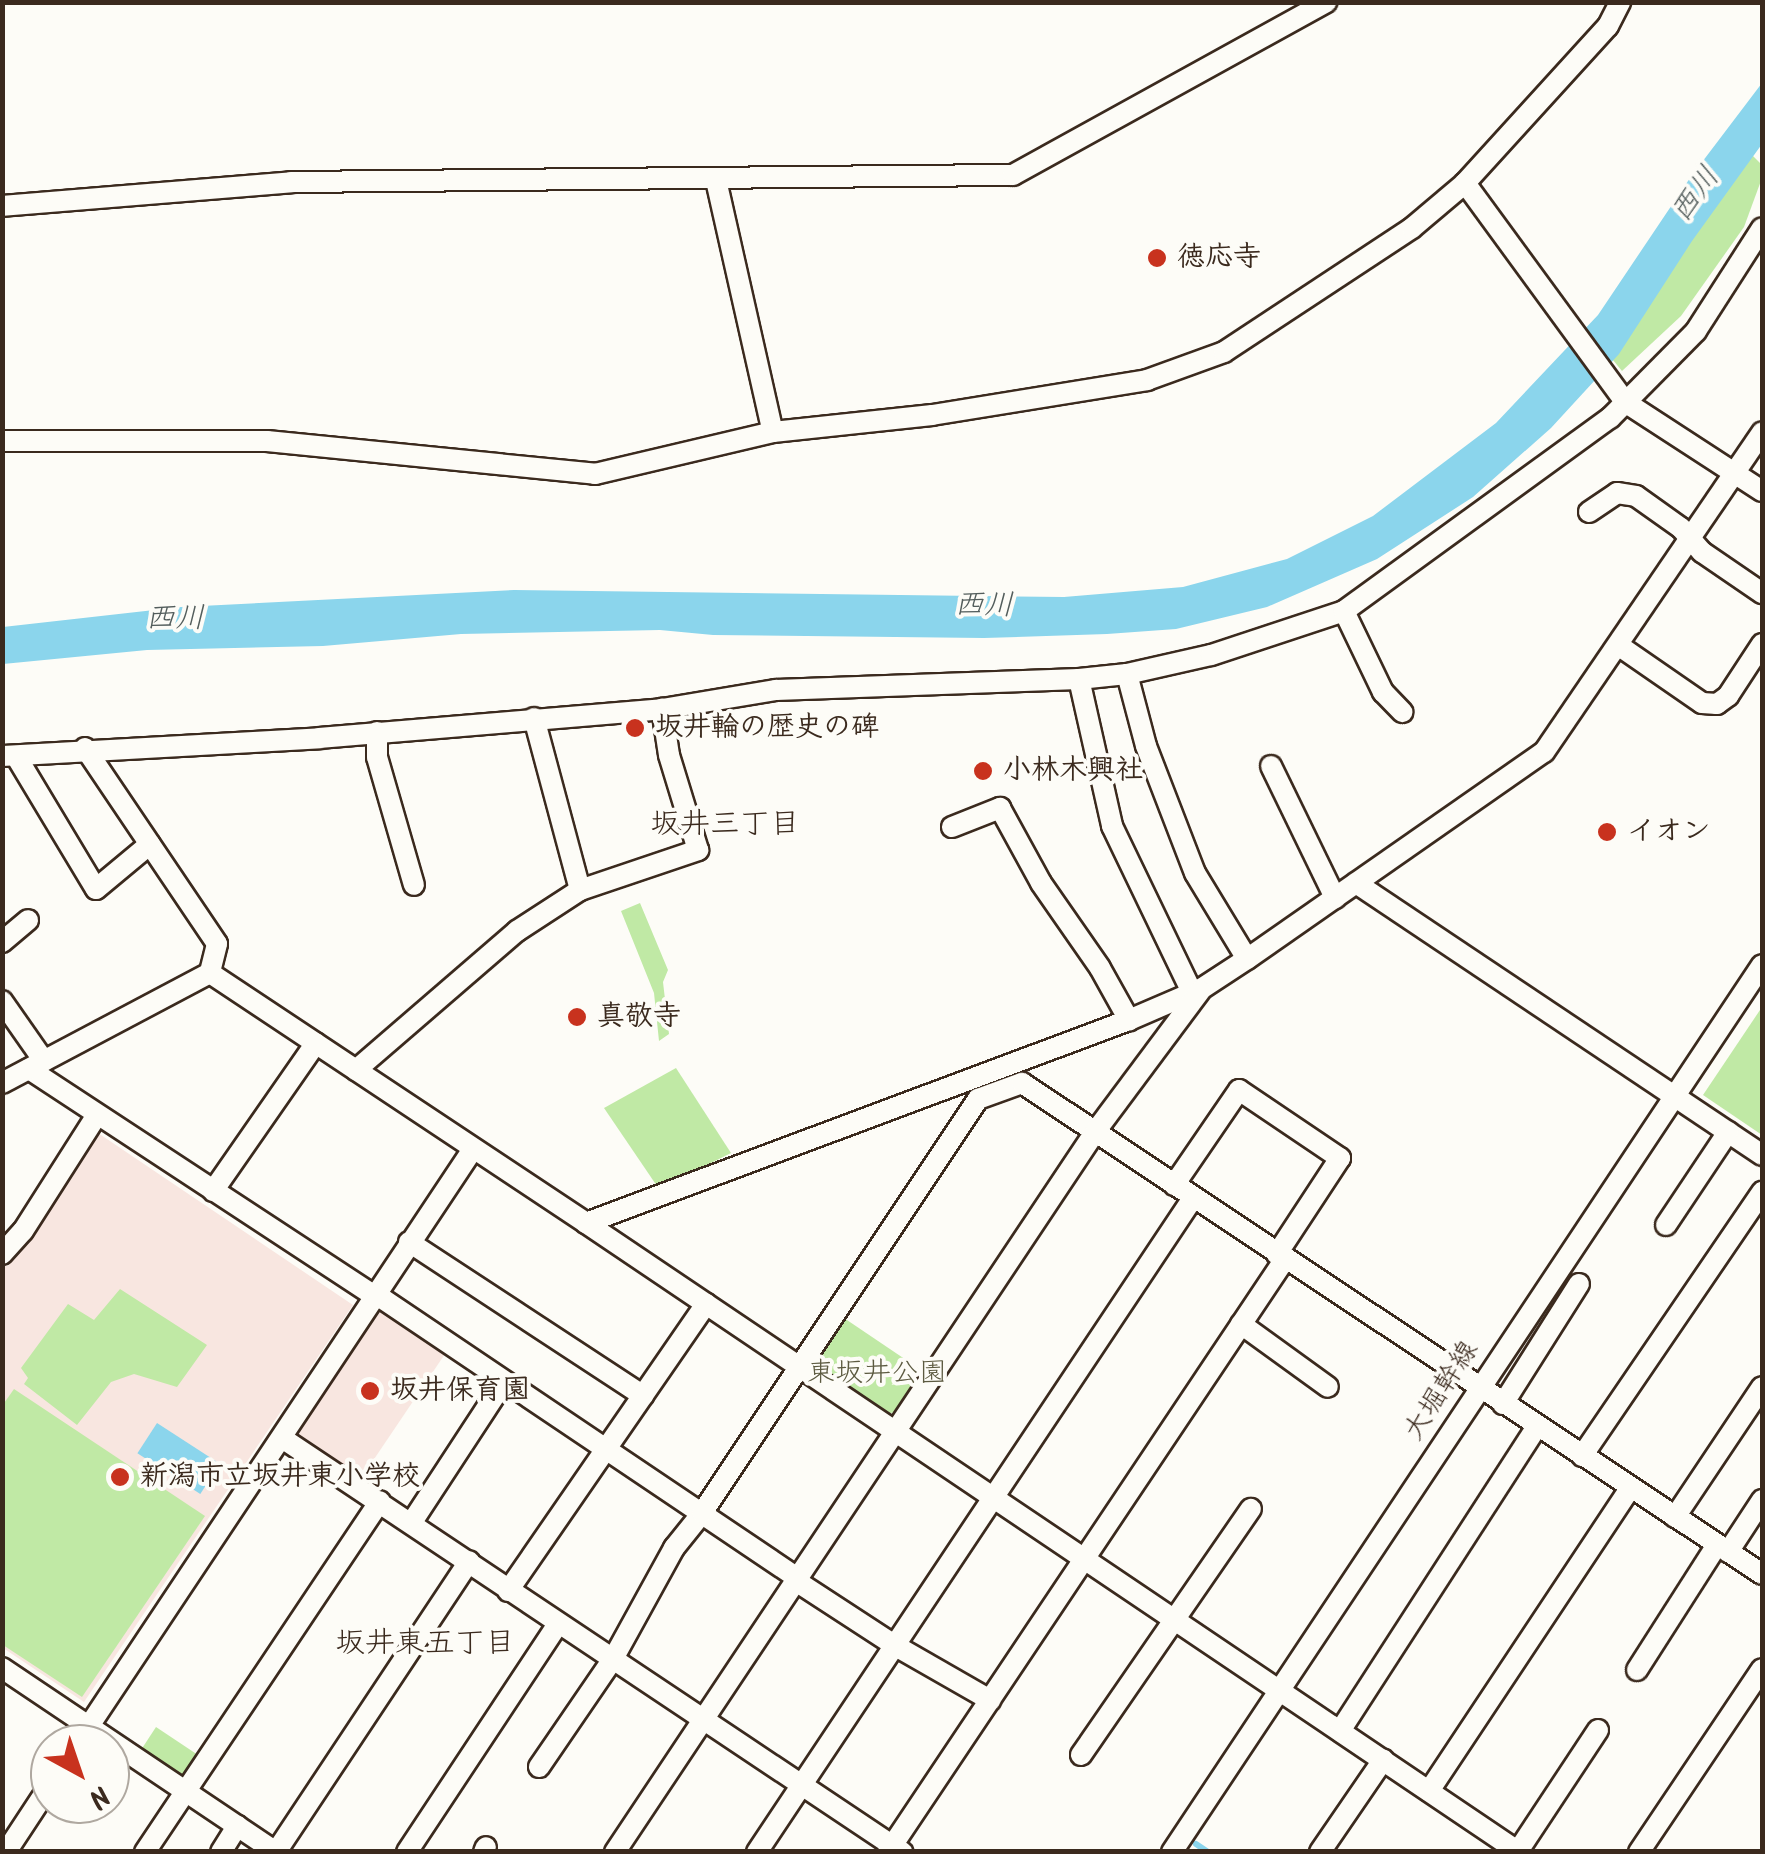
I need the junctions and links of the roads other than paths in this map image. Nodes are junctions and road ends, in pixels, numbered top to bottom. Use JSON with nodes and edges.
{"nodes":[{"id":1,"x":1326,"y":2,"type":"edge"},
{"id":2,"x":1620,"y":2,"type":"edge"},
{"id":3,"x":716,"y":180,"type":"junction"},
{"id":4,"x":1465,"y":184,"type":"junction"},
{"id":5,"x":2,"y":206,"type":"edge"},
{"id":6,"x":1762,"y":228,"type":"edge"},
{"id":7,"x":1625,"y":402,"type":"junction"},
{"id":8,"x":774,"y":432,"type":"junction"},
{"id":9,"x":1762,"y":432,"type":"edge"},
{"id":10,"x":2,"y":440,"type":"edge"},
{"id":11,"x":1734,"y":474,"type":"junction"},
{"id":12,"x":1762,"y":491,"type":"edge"},
{"id":13,"x":1589,"y":512,"type":"dead end"},
{"id":14,"x":1691,"y":540,"type":"junction"},
{"id":15,"x":1762,"y":593,"type":"edge"},
{"id":16,"x":1344,"y":611,"type":"junction"},
{"id":17,"x":1762,"y":644,"type":"edge"},
{"id":18,"x":1618,"y":645,"type":"junction"},
{"id":19,"x":1127,"y":674,"type":"junction"},
{"id":20,"x":1078,"y":678,"type":"junction"},
{"id":21,"x":662,"y":709,"type":"junction"},
{"id":22,"x":1402,"y":712,"type":"dead end"},
{"id":23,"x":534,"y":718,"type":"junction"},
{"id":24,"x":377,"y":732,"type":"junction"},
{"id":25,"x":85,"y":748,"type":"junction"},
{"id":26,"x":9,"y":756,"type":"edge"},
{"id":27,"x":1271,"y":766,"type":"dead end"},
{"id":28,"x":952,"y":827,"type":"dead end"},
{"id":29,"x":150,"y":844,"type":"junction"},
{"id":30,"x":1356,"y":884,"type":"junction"},
{"id":31,"x":414,"y":885,"type":"dead end"},
{"id":32,"x":580,"y":890,"type":"junction"},
{"id":33,"x":1335,"y":898,"type":"junction"},
{"id":34,"x":28,"y":920,"type":"dead end"},
{"id":35,"x":2,"y":942,"type":"edge"},
{"id":36,"x":1248,"y":959,"type":"junction"},
{"id":37,"x":1762,"y":964,"type":"edge"},
{"id":38,"x":210,"y":972,"type":"junction"},
{"id":39,"x":1196,"y":990,"type":"junction"},
{"id":40,"x":2,"y":1001,"type":"edge"},
{"id":41,"x":1130,"y":1020,"type":"junction"},
{"id":42,"x":316,"y":1043,"type":"junction"},
{"id":43,"x":1015,"y":1060,"type":"junction"},
{"id":44,"x":37,"y":1065,"type":"junction"},
{"id":45,"x":356,"y":1070,"type":"junction"},
{"id":46,"x":2,"y":1083,"type":"edge"},
{"id":47,"x":1022,"y":1083,"type":"junction"},
{"id":48,"x":1674,"y":1097,"type":"junction"},
{"id":49,"x":97,"y":1115,"type":"junction"},
{"id":50,"x":1096,"y":1132,"type":"junction"},
{"id":51,"x":1728,"y":1132,"type":"junction"},
{"id":52,"x":473,"y":1148,"type":"junction"},
{"id":53,"x":1762,"y":1156,"type":"edge"},
{"id":54,"x":1174,"y":1184,"type":"junction"},
{"id":55,"x":213,"y":1191,"type":"junction"},
{"id":56,"x":1762,"y":1192,"type":"edge"},
{"id":57,"x":1194,"y":1198,"type":"junction"},
{"id":58,"x":586,"y":1223,"type":"junction"},
{"id":59,"x":1666,"y":1225,"type":"dead end"},
{"id":60,"x":409,"y":1242,"type":"junction"},
{"id":61,"x":2,"y":1254,"type":"edge"},
{"id":62,"x":1281,"y":1256,"type":"junction"},
{"id":63,"x":1579,"y":1284,"type":"dead end"},
{"id":64,"x":374,"y":1294,"type":"junction"},
{"id":65,"x":706,"y":1304,"type":"junction"},
{"id":66,"x":1241,"y":1324,"type":"junction"},
{"id":67,"x":797,"y":1366,"type":"junction"},
{"id":68,"x":1477,"y":1387,"type":"junction"},
{"id":69,"x":1762,"y":1387,"type":"edge"},
{"id":70,"x":1328,"y":1388,"type":"dead end"},
{"id":71,"x":499,"y":1389,"type":"dead end"},
{"id":72,"x":643,"y":1396,"type":"junction"},
{"id":73,"x":1503,"y":1404,"type":"junction"},
{"id":74,"x":1537,"y":1427,"type":"junction"},
{"id":75,"x":894,"y":1430,"type":"junction"},
{"id":76,"x":282,"y":1438,"type":"junction"},
{"id":77,"x":606,"y":1450,"type":"junction"},
{"id":78,"x":1582,"y":1456,"type":"junction"},
{"id":79,"x":1630,"y":1488,"type":"junction"},
{"id":80,"x":994,"y":1499,"type":"junction"},
{"id":81,"x":1762,"y":1500,"type":"edge"},
{"id":82,"x":380,"y":1501,"type":"junction"},
{"id":83,"x":1251,"y":1509,"type":"dead end"},
{"id":84,"x":702,"y":1513,"type":"junction"},
{"id":85,"x":1676,"y":1517,"type":"junction"},
{"id":86,"x":412,"y":1522,"type":"junction"},
{"id":87,"x":1723,"y":1548,"type":"junction"},
{"id":88,"x":1084,"y":1559,"type":"junction"},
{"id":89,"x":469,"y":1561,"type":"junction"},
{"id":90,"x":1762,"y":1574,"type":"edge"},
{"id":91,"x":796,"y":1579,"type":"junction"},
{"id":92,"x":508,"y":1591,"type":"junction"},
{"id":93,"x":1174,"y":1620,"type":"junction"},
{"id":94,"x":557,"y":1625,"type":"junction"},
{"id":95,"x":894,"y":1646,"type":"junction"},
{"id":96,"x":613,"y":1659,"type":"junction"},
{"id":97,"x":2,"y":1668,"type":"edge"},
{"id":98,"x":1762,"y":1669,"type":"edge"},
{"id":99,"x":1637,"y":1670,"type":"dead end"},
{"id":100,"x":1280,"y":1690,"type":"junction"},
{"id":101,"x":990,"y":1700,"type":"junction"},
{"id":102,"x":703,"y":1718,"type":"junction"},
{"id":103,"x":69,"y":1724,"type":"edge"},
{"id":104,"x":91,"y":1724,"type":"edge"},
{"id":105,"x":1598,"y":1730,"type":"dead end"},
{"id":106,"x":1340,"y":1731,"type":"junction"},
{"id":107,"x":1081,"y":1756,"type":"dead end"},
{"id":108,"x":1383,"y":1760,"type":"junction"},
{"id":109,"x":130,"y":1761,"type":"edge"},
{"id":110,"x":539,"y":1766,"type":"dead end"},
{"id":111,"x":800,"y":1783,"type":"junction"},
{"id":112,"x":186,"y":1791,"type":"junction"},
{"id":113,"x":1430,"y":1791,"type":"junction"},
{"id":114,"x":30,"y":1816,"type":"edge"},
{"id":115,"x":237,"y":1826,"type":"junction"},
{"id":116,"x":894,"y":1850,"type":"edge"},
{"id":117,"x":1519,"y":1851,"type":"edge"},
{"id":118,"x":6,"y":1852,"type":"edge"},
{"id":119,"x":145,"y":1852,"type":"edge"},
{"id":120,"x":221,"y":1852,"type":"edge"},
{"id":121,"x":276,"y":1852,"type":"edge"},
{"id":122,"x":406,"y":1852,"type":"edge"},
{"id":123,"x":615,"y":1852,"type":"edge"},
{"id":124,"x":757,"y":1852,"type":"edge"},
{"id":125,"x":1172,"y":1852,"type":"edge"},
{"id":126,"x":1320,"y":1852,"type":"edge"},
{"id":127,"x":1640,"y":1852,"type":"edge"}],
"edges":[{"from":1,"to":3,"type":"street"},
{"from":2,"to":4,"type":"street"},
{"from":3,"to":5,"type":"street"},
{"from":3,"to":8,"type":"street"},
{"from":4,"to":7,"type":"street"},
{"from":4,"to":8,"type":"street"},
{"from":6,"to":7,"type":"street"},
{"from":7,"to":11,"type":"street"},
{"from":7,"to":16,"type":"street"},
{"from":8,"to":10,"type":"street"},
{"from":9,"to":11,"type":"street"},
{"from":11,"to":12,"type":"street"},
{"from":11,"to":14,"type":"street"},
{"from":13,"to":14,"type":"street"},
{"from":14,"to":15,"type":"street"},
{"from":14,"to":18,"type":"street"},
{"from":16,"to":19,"type":"street"},
{"from":16,"to":22,"type":"street"},
{"from":17,"to":18,"type":"street"},
{"from":18,"to":30,"type":"street"},
{"from":19,"to":20,"type":"street"},
{"from":19,"to":36,"type":"street"},
{"from":20,"to":21,"type":"street"},
{"from":20,"to":39,"type":"street"},
{"from":21,"to":23,"type":"street"},
{"from":21,"to":32,"type":"street"},
{"from":23,"to":24,"type":"street"},
{"from":23,"to":32,"type":"street"},
{"from":24,"to":25,"type":"street"},
{"from":24,"to":31,"type":"street"},
{"from":25,"to":26,"type":"street"},
{"from":25,"to":29,"type":"street"},
{"from":26,"to":29,"type":"street"},
{"from":27,"to":33,"type":"street"},
{"from":28,"to":41,"type":"street"},
{"from":29,"to":38,"type":"street"},
{"from":30,"to":33,"type":"street"},
{"from":30,"to":48,"type":"street"},
{"from":32,"to":45,"type":"street"},
{"from":33,"to":36,"type":"street"},
{"from":34,"to":35,"type":"street"},
{"from":36,"to":39,"type":"street"},
{"from":37,"to":48,"type":"street","name":"大堀幹線"},
{"from":38,"to":42,"type":"street"},
{"from":38,"to":44,"type":"street"},
{"from":39,"to":41,"type":"street"},
{"from":39,"to":50,"type":"street"},
{"from":40,"to":44,"type":"street"},
{"from":41,"to":43,"type":"street"},
{"from":42,"to":45,"type":"street"},
{"from":42,"to":55,"type":"street"},
{"from":43,"to":47,"type":"street"},
{"from":43,"to":58,"type":"street"},
{"from":44,"to":46,"type":"street"},
{"from":44,"to":49,"type":"street"},
{"from":45,"to":52,"type":"street"},
{"from":47,"to":50,"type":"street"},
{"from":47,"to":67,"type":"street"},
{"from":48,"to":51,"type":"street"},
{"from":48,"to":68,"type":"street","name":"大堀幹線"},
{"from":49,"to":55,"type":"street"},
{"from":49,"to":61,"type":"street"},
{"from":50,"to":54,"type":"street"},
{"from":50,"to":75,"type":"street"},
{"from":51,"to":53,"type":"street"},
{"from":51,"to":59,"type":"street"},
{"from":52,"to":58,"type":"street"},
{"from":52,"to":60,"type":"street"},
{"from":54,"to":57,"type":"street"},
{"from":54,"to":62,"type":"street"},
{"from":55,"to":64,"type":"street"},
{"from":56,"to":78,"type":"street"},
{"from":57,"to":62,"type":"street"},
{"from":57,"to":80,"type":"street"},
{"from":58,"to":65,"type":"street"},
{"from":60,"to":64,"type":"street"},
{"from":60,"to":72,"type":"street"},
{"from":62,"to":66,"type":"street"},
{"from":62,"to":68,"type":"street"},
{"from":63,"to":73,"type":"street"},
{"from":64,"to":76,"type":"street"},
{"from":64,"to":77,"type":"street"},
{"from":65,"to":67,"type":"street"},
{"from":65,"to":72,"type":"street"},
{"from":66,"to":70,"type":"street"},
{"from":66,"to":88,"type":"street"},
{"from":67,"to":75,"type":"street"},
{"from":67,"to":84,"type":"street"},
{"from":68,"to":73,"type":"street"},
{"from":68,"to":100,"type":"street","name":"大堀幹線"},
{"from":69,"to":85,"type":"street"},
{"from":71,"to":86,"type":"street"},
{"from":72,"to":77,"type":"street"},
{"from":73,"to":74,"type":"street"},
{"from":74,"to":78,"type":"street"},
{"from":74,"to":106,"type":"street"},
{"from":75,"to":80,"type":"street"},
{"from":75,"to":91,"type":"street"},
{"from":76,"to":82,"type":"street"},
{"from":76,"to":104,"type":"street"},
{"from":77,"to":84,"type":"street"},
{"from":77,"to":92,"type":"street"},
{"from":78,"to":79,"type":"street"},
{"from":79,"to":85,"type":"street"},
{"from":79,"to":113,"type":"street"},
{"from":80,"to":88,"type":"street"},
{"from":80,"to":95,"type":"street"},
{"from":81,"to":87,"type":"street"},
{"from":82,"to":86,"type":"street"},
{"from":82,"to":112,"type":"street"},
{"from":83,"to":93,"type":"street"},
{"from":84,"to":91,"type":"street"},
{"from":84,"to":96,"type":"street"},
{"from":85,"to":87,"type":"street"},
{"from":86,"to":89,"type":"street"},
{"from":87,"to":90,"type":"street"},
{"from":87,"to":99,"type":"street"},
{"from":88,"to":93,"type":"street"},
{"from":88,"to":101,"type":"street"},
{"from":89,"to":92,"type":"street"},
{"from":89,"to":121,"type":"street"},
{"from":91,"to":95,"type":"street"},
{"from":91,"to":102,"type":"street"},
{"from":92,"to":94,"type":"street"},
{"from":93,"to":100,"type":"street"},
{"from":93,"to":107,"type":"street"},
{"from":94,"to":96,"type":"street"},
{"from":94,"to":122,"type":"street"},
{"from":95,"to":101,"type":"street"},
{"from":95,"to":111,"type":"street"},
{"from":96,"to":102,"type":"street"},
{"from":96,"to":110,"type":"street"},
{"from":97,"to":103,"type":"street"},
{"from":98,"to":127,"type":"street"},
{"from":100,"to":106,"type":"street"},
{"from":100,"to":125,"type":"street","name":"大堀幹線"},
{"from":101,"to":116,"type":"street"},
{"from":102,"to":111,"type":"street"},
{"from":102,"to":123,"type":"street"},
{"from":105,"to":117,"type":"street"},
{"from":106,"to":108,"type":"street"},
{"from":108,"to":113,"type":"street"},
{"from":108,"to":126,"type":"street"},
{"from":109,"to":112,"type":"street"},
{"from":111,"to":116,"type":"street"},
{"from":111,"to":124,"type":"street"},
{"from":112,"to":115,"type":"street"},
{"from":112,"to":119,"type":"street"},
{"from":113,"to":117,"type":"street"},
{"from":114,"to":118,"type":"street"},
{"from":115,"to":120,"type":"street"},
{"from":115,"to":121,"type":"street"}]}
